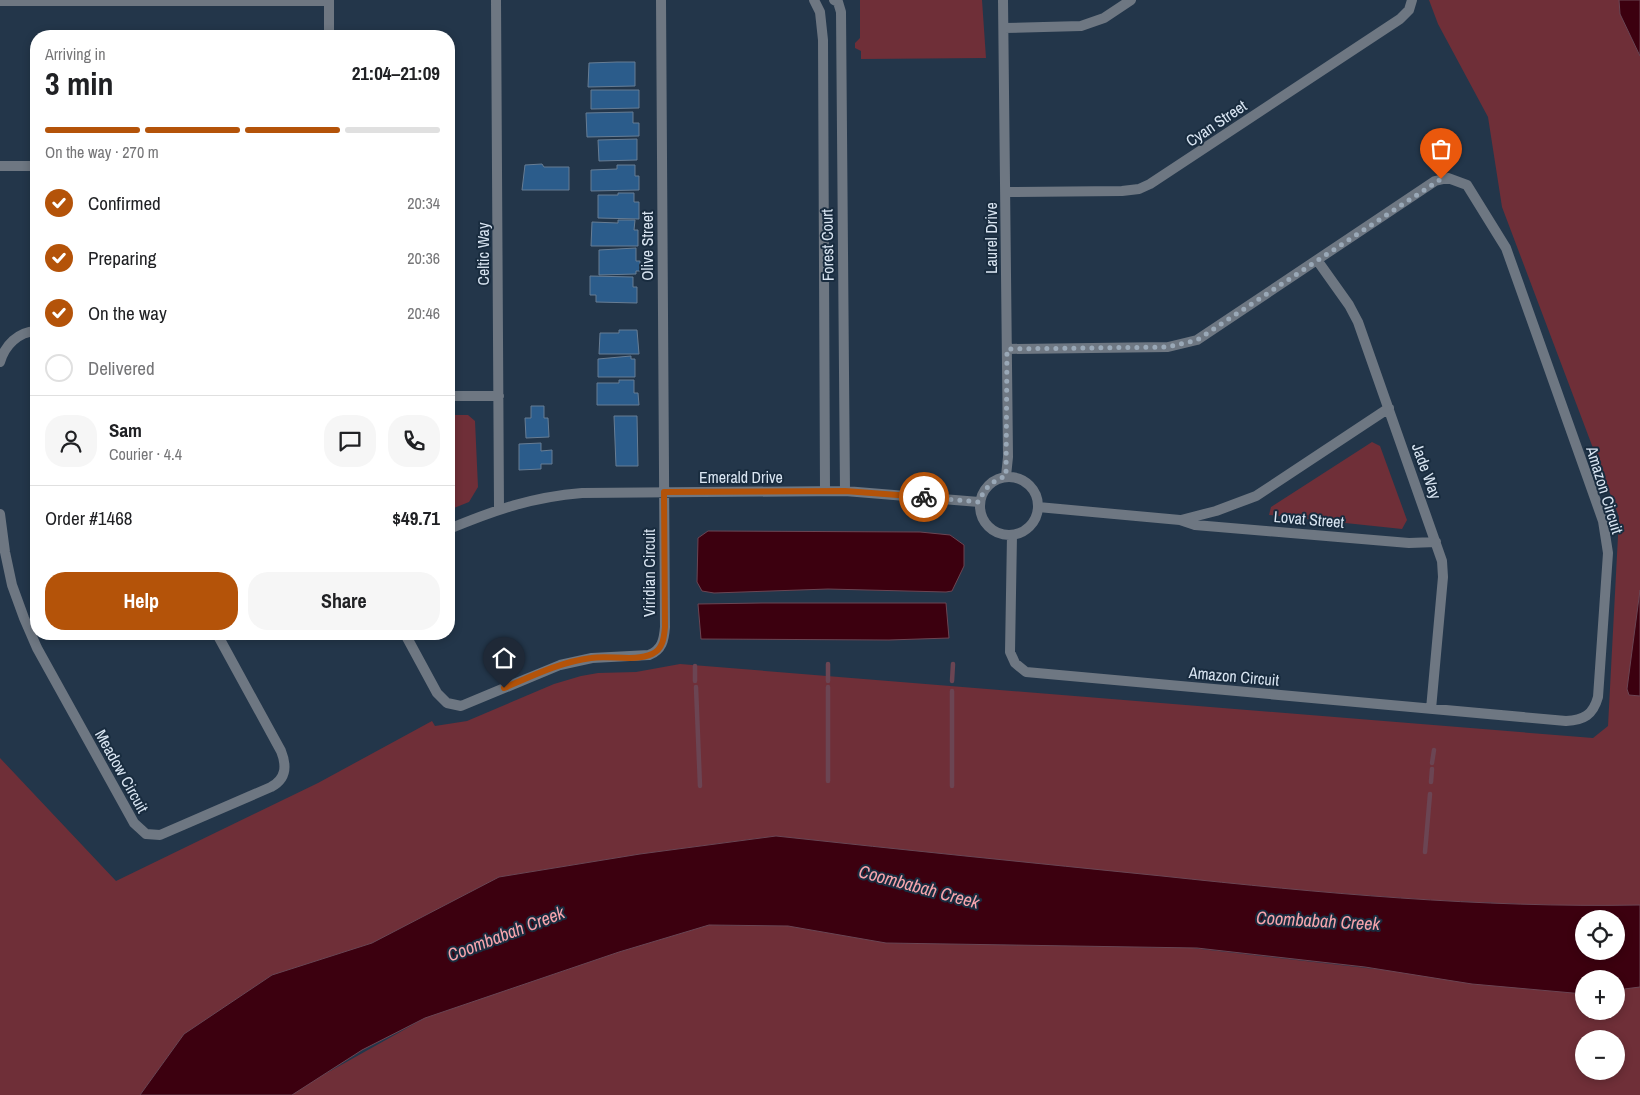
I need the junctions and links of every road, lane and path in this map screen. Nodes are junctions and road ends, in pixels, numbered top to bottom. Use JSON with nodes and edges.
{"nodes":[{"id":1,"x":135,"y":0,"type":"edge"},
{"id":2,"x":329,"y":0,"type":"edge"},
{"id":3,"x":496,"y":0,"type":"edge"},
{"id":4,"x":660,"y":0,"type":"edge"},
{"id":5,"x":814,"y":0,"type":"edge"},
{"id":6,"x":834,"y":0,"type":"edge"},
{"id":7,"x":1003,"y":0,"type":"edge"},
{"id":8,"x":1131,"y":0,"type":"edge"},
{"id":9,"x":1412,"y":0,"type":"edge"},
{"id":10,"x":0,"y":1,"type":"edge"},
{"id":11,"x":1004,"y":28,"type":"junction"},
{"id":12,"x":329,"y":30,"type":"edge"},
{"id":13,"x":0,"y":166,"type":"edge"},
{"id":14,"x":30,"y":166,"type":"edge"},
{"id":15,"x":1006,"y":192,"type":"junction"},
{"id":16,"x":1318,"y":260,"type":"junction"},
{"id":17,"x":30,"y":333,"type":"edge"},
{"id":18,"x":1007,"y":349,"type":"junction"},
{"id":19,"x":0,"y":362,"type":"edge"},
{"id":20,"x":455,"y":396,"type":"edge"},
{"id":21,"x":500,"y":396,"type":"junction"},
{"id":22,"x":1388,"y":408,"type":"junction"},
{"id":23,"x":1006,"y":476,"type":"junction"},
{"id":24,"x":825,"y":491,"type":"junction"},
{"id":25,"x":845,"y":491,"type":"junction"},
{"id":26,"x":664,"y":492,"type":"junction"},
{"id":27,"x":979,"y":502,"type":"junction"},
{"id":28,"x":1038,"y":507,"type":"junction"},
{"id":29,"x":499,"y":508,"type":"junction"},
{"id":30,"x":0,"y":514,"type":"edge"},
{"id":31,"x":1180,"y":520,"type":"junction"},
{"id":32,"x":455,"y":526,"type":"edge"},
{"id":33,"x":1012,"y":535,"type":"junction"},
{"id":34,"x":1436,"y":542,"type":"junction"},
{"id":35,"x":30,"y":630,"type":"edge"},
{"id":36,"x":34,"y":640,"type":"edge"},
{"id":37,"x":220,"y":640,"type":"edge"},
{"id":38,"x":408,"y":640,"type":"edge"},
{"id":39,"x":1431,"y":708,"type":"junction"}],
"edges":[{"from":1,"to":2,"type":"street"},
{"from":1,"to":10,"type":"street"},
{"from":2,"to":12,"type":"street"},
{"from":3,"to":21,"type":"street","name":"Celtic Way"},
{"from":4,"to":26,"type":"street","name":"Olive Street"},
{"from":5,"to":24,"type":"street","name":"Forest Court"},
{"from":6,"to":25,"type":"street","name":"Forest Court"},
{"from":7,"to":11,"type":"street","name":"Laurel Drive"},
{"from":8,"to":11,"type":"street"},
{"from":9,"to":15,"type":"street","name":"Cyan Street"},
{"from":11,"to":15,"type":"street","name":"Laurel Drive"},
{"from":13,"to":14,"type":"street"},
{"from":15,"to":18,"type":"street","name":"Laurel Drive"},
{"from":16,"to":18,"type":"street","name":"Amazon Circuit"},
{"from":16,"to":22,"type":"street","name":"Jade Way"},
{"from":16,"to":39,"type":"street","name":"Amazon Circuit"},
{"from":17,"to":19,"type":"street"},
{"from":18,"to":23,"type":"street","name":"Laurel Drive"},
{"from":20,"to":21,"type":"street"},
{"from":21,"to":29,"type":"street","name":"Celtic Way"},
{"from":22,"to":31,"type":"street","name":"Lovat Street"},
{"from":22,"to":34,"type":"street","name":"Jade Way"},
{"from":23,"to":27,"type":"street"},
{"from":23,"to":28,"type":"street"},
{"from":24,"to":25,"type":"street","name":"Emerald Drive"},
{"from":24,"to":26,"type":"street","name":"Emerald Drive"},
{"from":25,"to":27,"type":"street","name":"Emerald Drive"},
{"from":26,"to":29,"type":"street","name":"Emerald Drive"},
{"from":26,"to":38,"type":"street","name":"Viridian Circuit"},
{"from":27,"to":33,"type":"street"},
{"from":28,"to":31,"type":"street","name":"Lovat Street"},
{"from":28,"to":33,"type":"street"},
{"from":29,"to":32,"type":"street","name":"Emerald Drive"},
{"from":30,"to":35,"type":"street","name":"Meadow Circuit"},
{"from":31,"to":34,"type":"street","name":"Lovat Street"},
{"from":33,"to":39,"type":"street","name":"Amazon Circuit"},
{"from":34,"to":39,"type":"street","name":"Jade Way"},
{"from":36,"to":37,"type":"street","name":"Meadow Circuit"}]}
